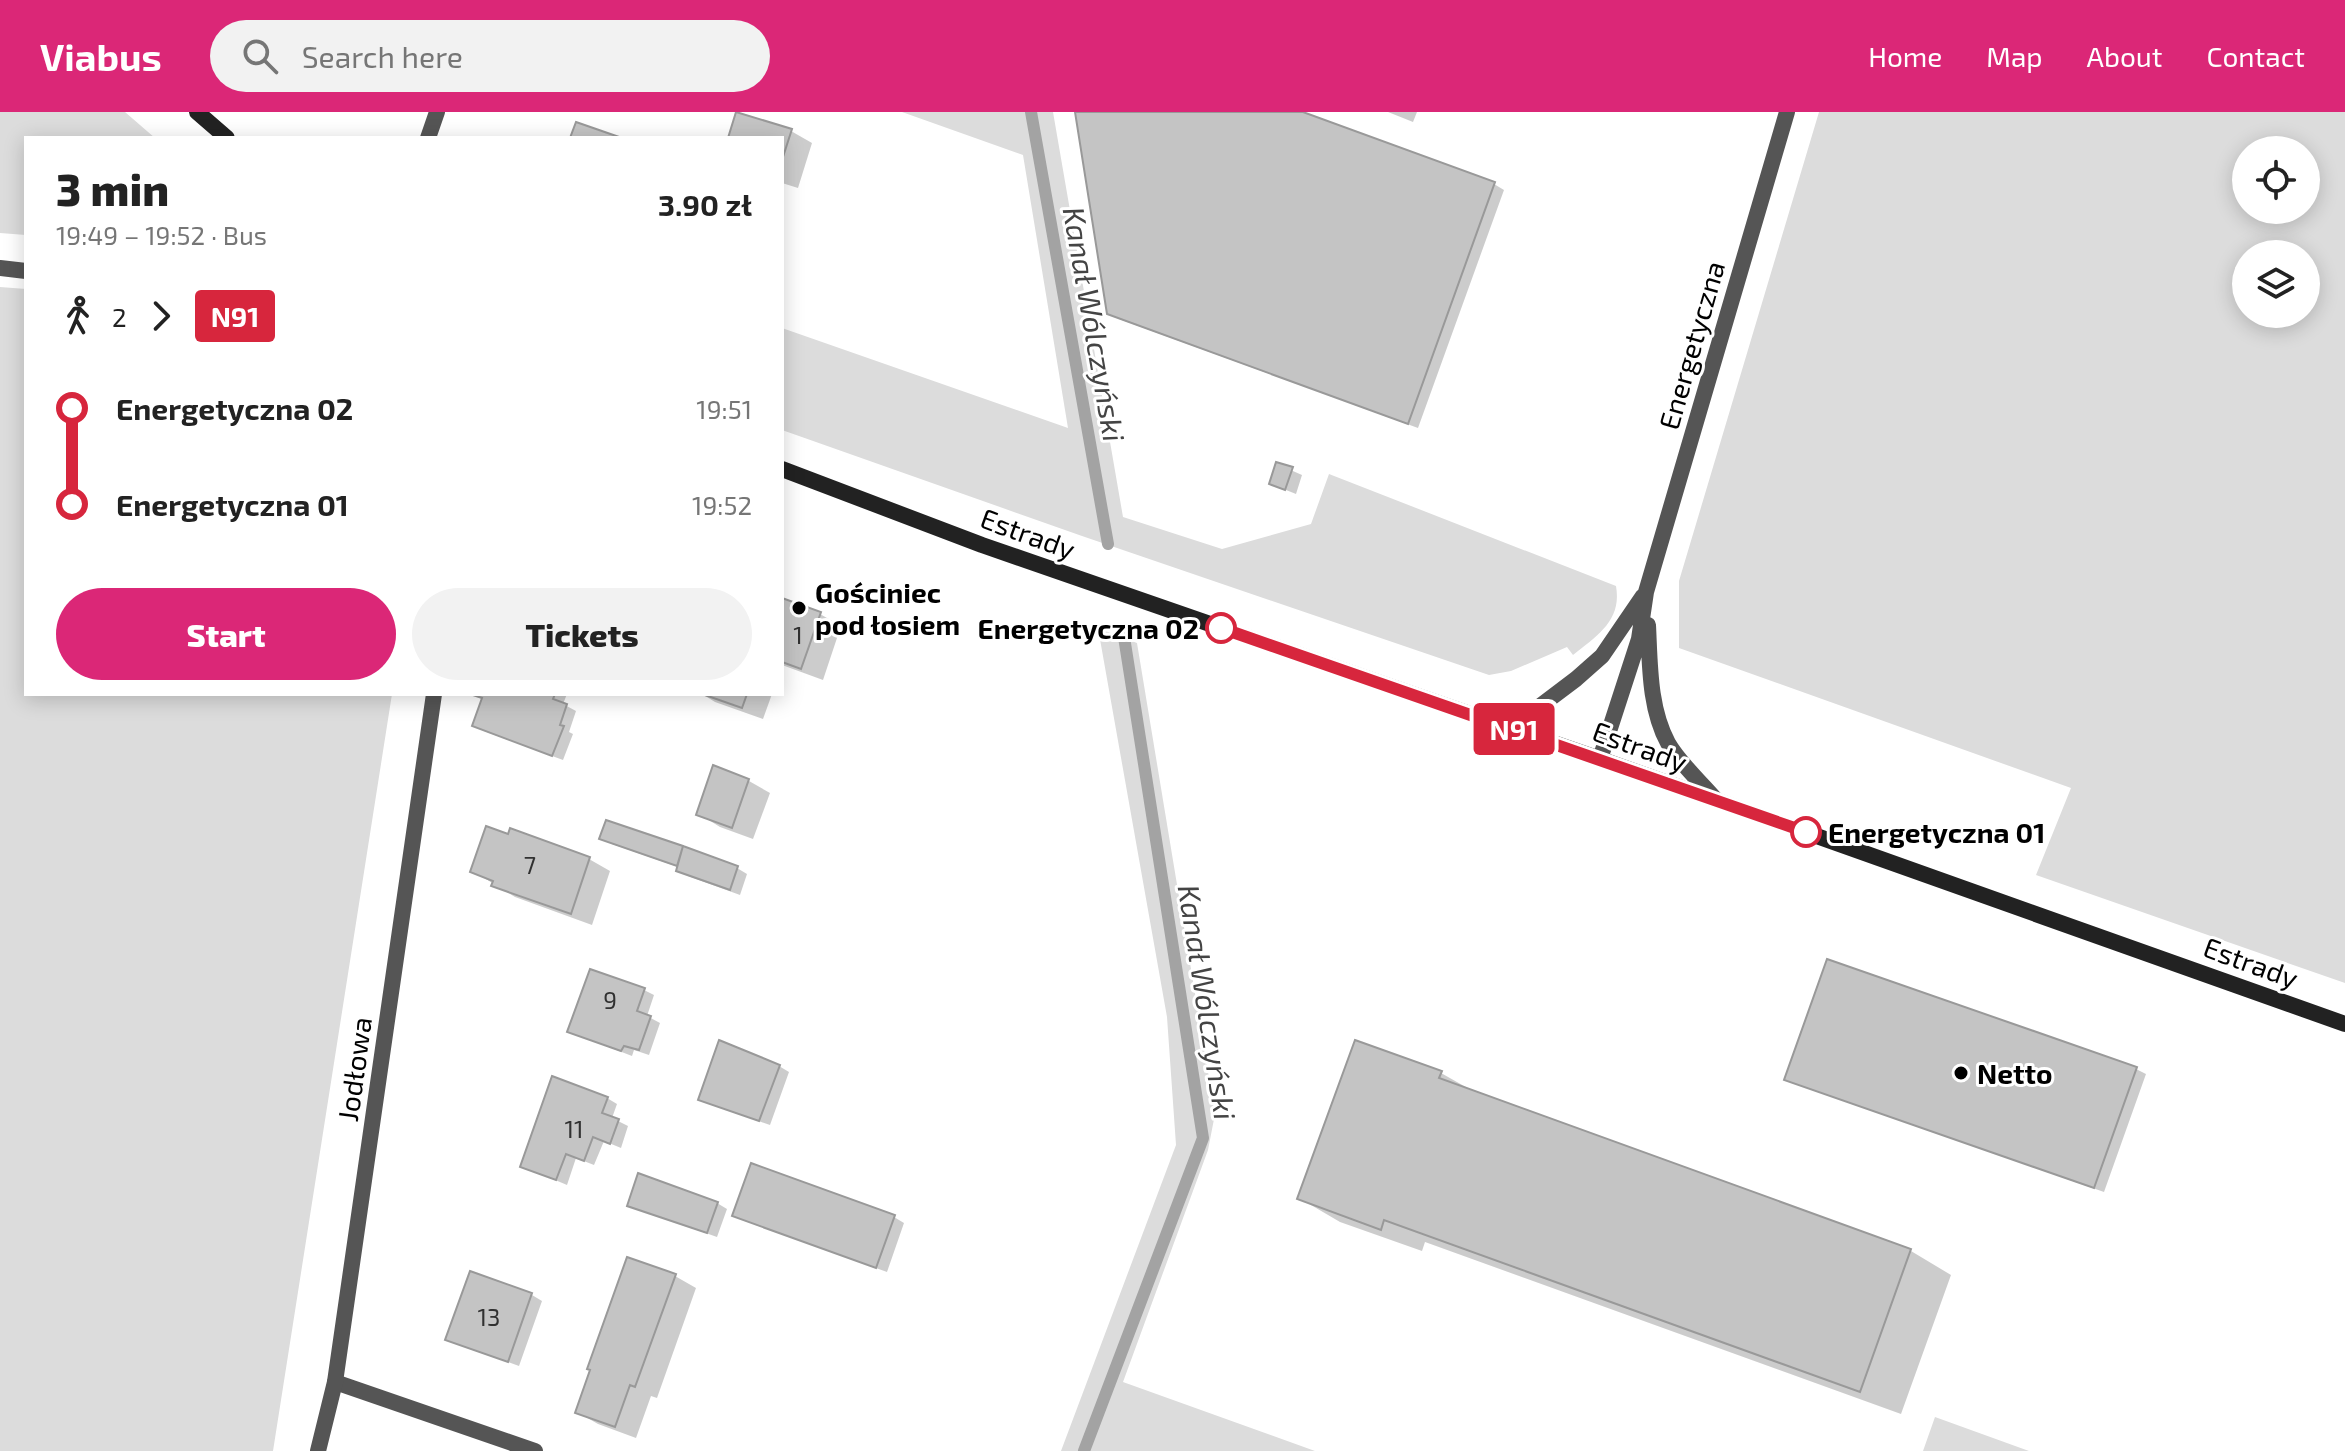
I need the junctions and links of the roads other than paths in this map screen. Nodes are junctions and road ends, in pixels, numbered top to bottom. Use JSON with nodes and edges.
{"nodes":[{"id":1,"x":197,"y":112,"type":"edge"},
{"id":2,"x":437,"y":112,"type":"edge"},
{"id":3,"x":1787,"y":112,"type":"edge"},
{"id":4,"x":225,"y":136,"type":"edge"},
{"id":5,"x":429,"y":136,"type":"edge"},
{"id":6,"x":0,"y":268,"type":"edge"},
{"id":7,"x":24,"y":271,"type":"edge"},
{"id":8,"x":784,"y":470,"type":"edge"},
{"id":9,"x":1646,"y":592,"type":"junction"},
{"id":10,"x":434,"y":696,"type":"edge"},
{"id":11,"x":1511,"y":728,"type":"junction"},
{"id":12,"x":1600,"y":759,"type":"junction"},
{"id":13,"x":1717,"y":801,"type":"junction"},
{"id":14,"x":2345,"y":1024,"type":"edge"},
{"id":15,"x":335,"y":1382,"type":"junction"},
{"id":16,"x":318,"y":1451,"type":"edge"},
{"id":17,"x":535,"y":1451,"type":"edge"}],
"edges":[{"from":1,"to":4,"type":"main road"},
{"from":2,"to":5,"type":"street"},
{"from":3,"to":9,"type":"street","name":"Energetyczna"},
{"from":6,"to":7,"type":"street"},
{"from":8,"to":11,"type":"main road","name":"Estrady"},
{"from":9,"to":11,"type":"street","name":"Energetyczna"},
{"from":9,"to":12,"type":"street","name":"Energetyczna"},
{"from":9,"to":13,"type":"street","name":"Energetyczna"},
{"from":10,"to":15,"type":"street","name":"Jodłowa"},
{"from":11,"to":12,"type":"main road","name":"Estrady"},
{"from":12,"to":13,"type":"main road","name":"Estrady"},
{"from":13,"to":14,"type":"main road","name":"Estrady"},
{"from":15,"to":16,"type":"street","name":"Jodłowa"},
{"from":15,"to":17,"type":"street"}]}
